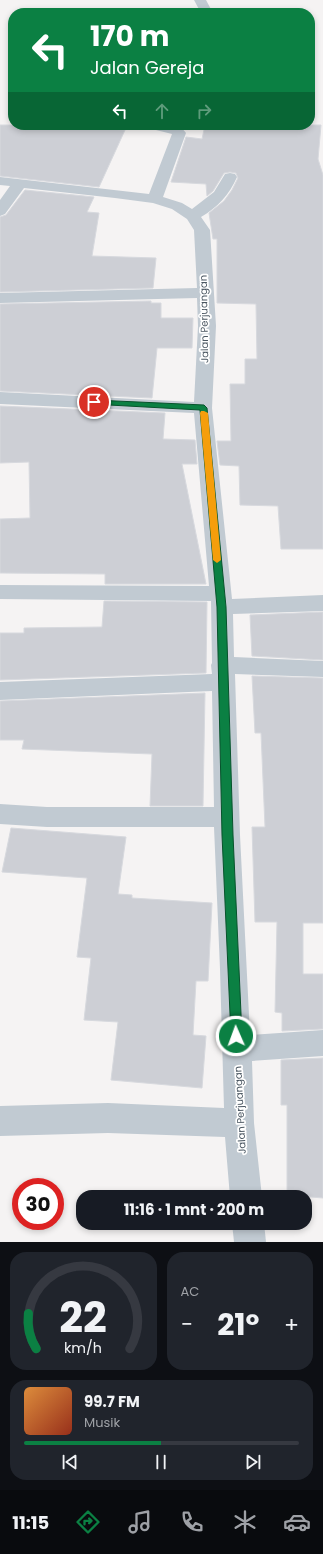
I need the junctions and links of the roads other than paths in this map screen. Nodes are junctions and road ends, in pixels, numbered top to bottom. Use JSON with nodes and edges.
{"nodes":[{"id":1,"x":176,"y":130,"type":"edge"},
{"id":2,"x":230,"y":177,"type":"dead end"},
{"id":3,"x":0,"y":182,"type":"edge"},
{"id":4,"x":20,"y":184,"type":"junction"},
{"id":5,"x":155,"y":199,"type":"junction"},
{"id":6,"x":0,"y":211,"type":"edge"},
{"id":7,"x":192,"y":216,"type":"junction"},
{"id":8,"x":204,"y":293,"type":"junction"},
{"id":9,"x":0,"y":298,"type":"edge"},
{"id":10,"x":0,"y":398,"type":"edge"},
{"id":11,"x":204,"y":408,"type":"junction"},
{"id":12,"x":0,"y":592,"type":"edge"},
{"id":13,"x":221,"y":601,"type":"junction"},
{"id":14,"x":323,"y":603,"type":"edge"},
{"id":15,"x":323,"y":668,"type":"edge"},
{"id":16,"x":223,"y":674,"type":"junction"},
{"id":17,"x":0,"y":691,"type":"edge"},
{"id":18,"x":0,"y":814,"type":"edge"},
{"id":19,"x":227,"y":817,"type":"junction"},
{"id":20,"x":323,"y":1043,"type":"edge"},
{"id":21,"x":237,"y":1049,"type":"junction"},
{"id":22,"x":0,"y":1121,"type":"edge"},
{"id":23,"x":239,"y":1123,"type":"junction"},
{"id":24,"x":245,"y":1190,"type":"edge"},
{"id":25,"x":249,"y":1230,"type":"edge"},
{"id":26,"x":250,"y":1242,"type":"edge"}],
"edges":[{"from":1,"to":5,"type":"street"},
{"from":2,"to":7,"type":"street"},
{"from":3,"to":4,"type":"street","name":"Jalan Perjuangan"},
{"from":4,"to":5,"type":"street","name":"Jalan Perjuangan"},
{"from":4,"to":6,"type":"street"},
{"from":5,"to":7,"type":"street","name":"Jalan Perjuangan"},
{"from":7,"to":8,"type":"street","name":"Jalan Perjuangan"},
{"from":8,"to":9,"type":"street"},
{"from":8,"to":11,"type":"street","name":"Jalan Perjuangan"},
{"from":10,"to":11,"type":"street"},
{"from":11,"to":13,"type":"street","name":"Jalan Perjuangan"},
{"from":12,"to":13,"type":"street"},
{"from":13,"to":14,"type":"street"},
{"from":13,"to":16,"type":"street","name":"Jalan Perjuangan"},
{"from":15,"to":16,"type":"street"},
{"from":16,"to":17,"type":"street"},
{"from":16,"to":19,"type":"street","name":"Jalan Perjuangan"},
{"from":18,"to":19,"type":"street"},
{"from":19,"to":21,"type":"street","name":"Jalan Perjuangan"},
{"from":20,"to":21,"type":"street"},
{"from":21,"to":23,"type":"street","name":"Jalan Perjuangan"},
{"from":22,"to":23,"type":"street"},
{"from":23,"to":24,"type":"street","name":"Jalan Perjuangan"},
{"from":25,"to":26,"type":"street"}]}
